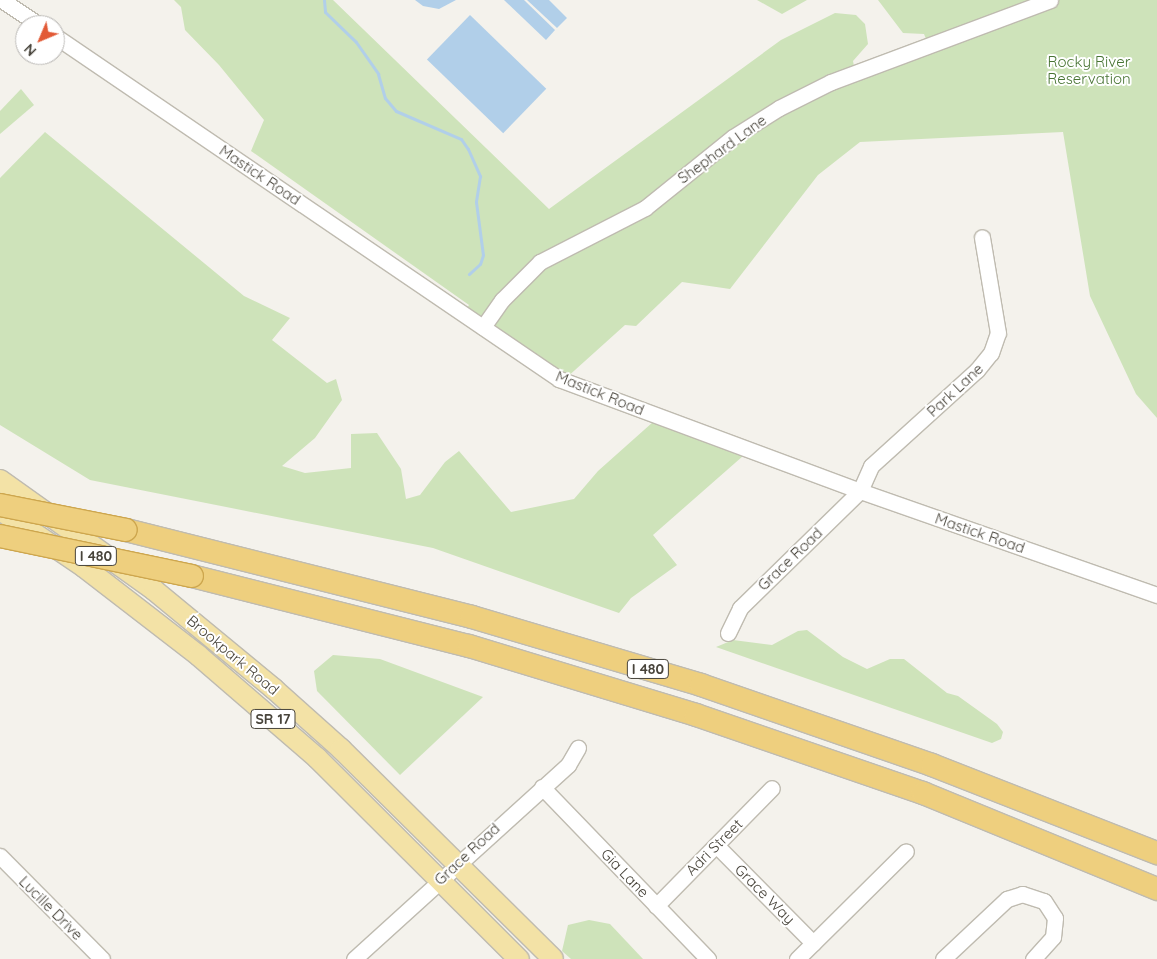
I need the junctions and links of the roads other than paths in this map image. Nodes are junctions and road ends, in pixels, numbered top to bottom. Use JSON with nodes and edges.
{"nodes":[{"id":1,"x":2,"y":0,"type":"edge"},
{"id":2,"x":1050,"y":0,"type":"edge"},
{"id":3,"x":24,"y":15,"type":"edge"},
{"id":4,"x":65,"y":43,"type":"edge"},
{"id":5,"x":982,"y":236,"type":"dead end"},
{"id":6,"x":483,"y":327,"type":"junction"},
{"id":7,"x":0,"y":480,"type":"edge"},
{"id":8,"x":860,"y":491,"type":"junction"},
{"id":9,"x":0,"y":505,"type":"edge"},
{"id":10,"x":0,"y":510,"type":"edge"},
{"id":11,"x":0,"y":536,"type":"edge"},
{"id":12,"x":1157,"y":595,"type":"edge"},
{"id":13,"x":728,"y":633,"type":"dead end"},
{"id":14,"x":578,"y":748,"type":"dead end"},
{"id":15,"x":542,"y":787,"type":"junction"},
{"id":16,"x":772,"y":788,"type":"dead end"},
{"id":17,"x":716,"y":845,"type":"junction"},
{"id":18,"x":906,"y":851,"type":"dead end"},
{"id":19,"x":1157,"y":853,"type":"edge"},
{"id":20,"x":0,"y":856,"type":"edge"},
{"id":21,"x":457,"y":862,"type":"junction"},
{"id":22,"x":440,"y":879,"type":"junction"},
{"id":23,"x":1157,"y":889,"type":"edge"},
{"id":24,"x":656,"y":906,"type":"junction"},
{"id":25,"x":814,"y":943,"type":"junction"},
{"id":26,"x":102,"y":959,"type":"edge"},
{"id":27,"x":354,"y":959,"type":"edge"},
{"id":28,"x":519,"y":959,"type":"edge"},
{"id":29,"x":553,"y":959,"type":"edge"},
{"id":30,"x":708,"y":959,"type":"edge"},
{"id":31,"x":797,"y":959,"type":"edge"},
{"id":32,"x":943,"y":959,"type":"edge"},
{"id":33,"x":1033,"y":959,"type":"edge"}],
"edges":[{"from":1,"to":3,"type":"street"},
{"from":2,"to":6,"type":"street","name":"Shephard Lane"},
{"from":4,"to":6,"type":"street","name":"Mastick Road"},
{"from":5,"to":8,"type":"street","name":"Park Lane"},
{"from":6,"to":8,"type":"street","name":"Mastick Road"},
{"from":7,"to":21,"type":"main road","name":"Brookpark Road","number":"SR 17"},
{"from":8,"to":12,"type":"street","name":"Mastick Road"},
{"from":8,"to":13,"type":"street","name":"Grace Road"},
{"from":9,"to":19,"type":"highway","number":"I 480","bridge":true},
{"from":10,"to":22,"type":"main road","name":"Brookpark Road","number":"SR 17"},
{"from":11,"to":23,"type":"highway","number":"I 480","bridge":true},
{"from":14,"to":15,"type":"street","name":"Grace Road"},
{"from":15,"to":21,"type":"street","name":"Grace Road"},
{"from":15,"to":24,"type":"street","name":"Gia Lane"},
{"from":16,"to":17,"type":"street","name":"Adri Street"},
{"from":17,"to":24,"type":"street","name":"Adri Street"},
{"from":17,"to":25,"type":"street","name":"Grace Way"},
{"from":18,"to":25,"type":"street"},
{"from":20,"to":26,"type":"street","name":"Lucille Drive"},
{"from":21,"to":22,"type":"street","name":"Grace Road"},
{"from":21,"to":29,"type":"main road","name":"Brookpark Road","number":"SR 17"},
{"from":22,"to":27,"type":"street","name":"Grace Road"},
{"from":22,"to":28,"type":"main road","name":"Brookpark Road","number":"SR 17"},
{"from":24,"to":30,"type":"street","name":"Gia Lane"},
{"from":25,"to":31,"type":"street"},
{"from":32,"to":33,"type":"street"}]}
